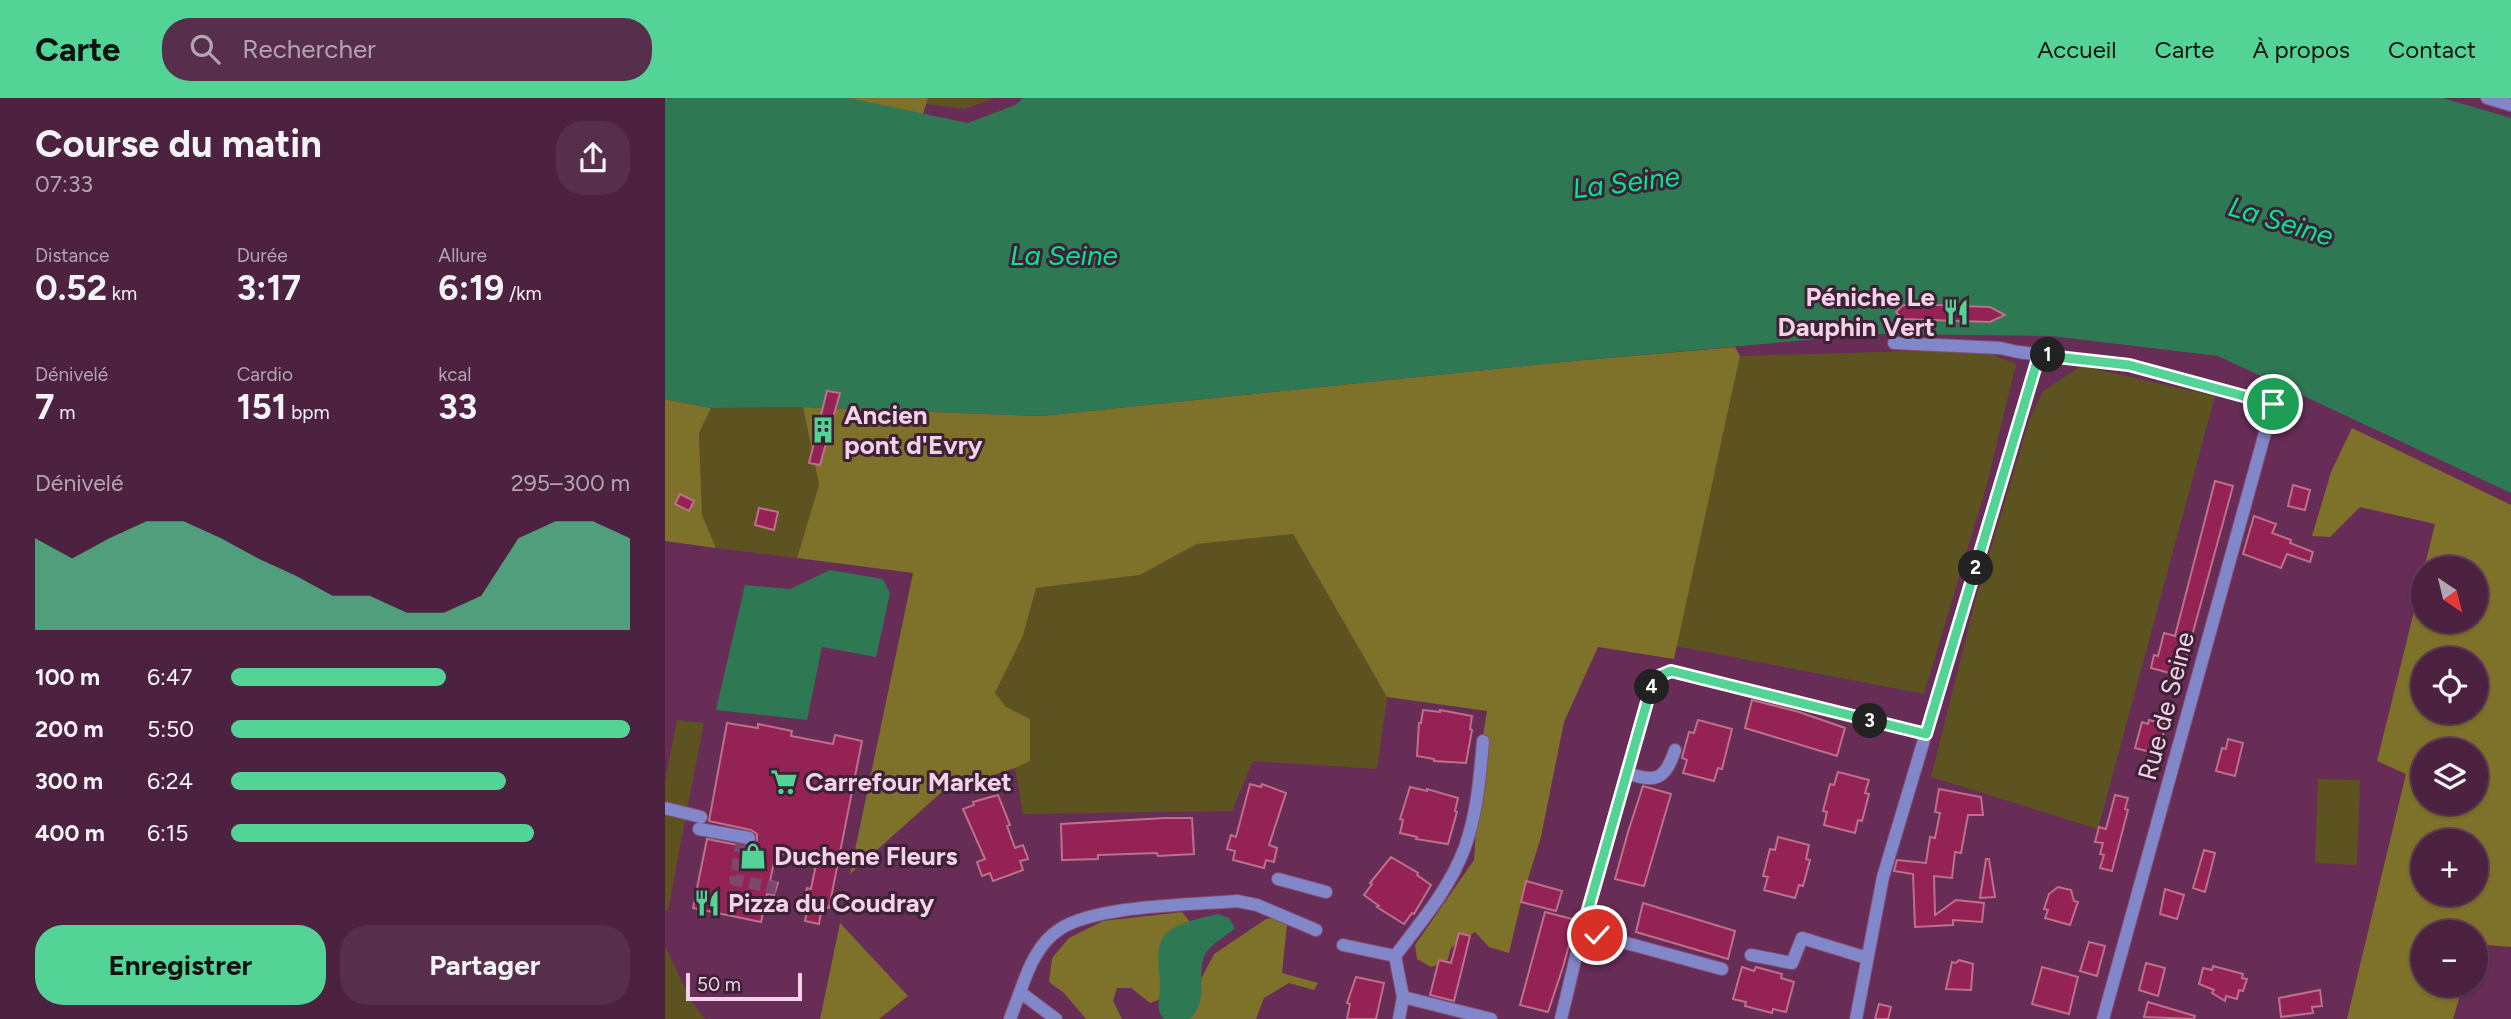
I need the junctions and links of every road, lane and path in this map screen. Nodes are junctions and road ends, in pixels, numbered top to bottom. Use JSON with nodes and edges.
{"nodes":[{"id":1,"x":2487,"y":98,"type":"edge"},
{"id":2,"x":2511,"y":105,"type":"edge"},
{"id":3,"x":1894,"y":343,"type":"dead end"},
{"id":4,"x":2039,"y":355,"type":"junction"},
{"id":5,"x":1926,"y":734,"type":"junction"},
{"id":6,"x":1483,"y":741,"type":"dead end"},
{"id":7,"x":1675,"y":750,"type":"dead end"},
{"id":8,"x":1627,"y":773,"type":"junction"},
{"id":9,"x":665,"y":808,"type":"edge"},
{"id":10,"x":745,"y":839,"type":"dead end"},
{"id":11,"x":1278,"y":879,"type":"dead end"},
{"id":12,"x":1326,"y":892,"type":"dead end"},
{"id":13,"x":1316,"y":930,"type":"dead end"},
{"id":14,"x":1582,"y":931,"type":"junction"},
{"id":15,"x":1343,"y":945,"type":"dead end"},
{"id":16,"x":1751,"y":955,"type":"dead end"},
{"id":17,"x":1395,"y":956,"type":"junction"},
{"id":18,"x":1867,"y":958,"type":"junction"},
{"id":19,"x":1722,"y":969,"type":"dead end"},
{"id":20,"x":1020,"y":992,"type":"junction"},
{"id":21,"x":1403,"y":997,"type":"junction"},
{"id":22,"x":1010,"y":1019,"type":"edge"},
{"id":23,"x":1056,"y":1019,"type":"edge"},
{"id":24,"x":1399,"y":1019,"type":"edge"},
{"id":25,"x":1491,"y":1019,"type":"edge"},
{"id":26,"x":1561,"y":1019,"type":"edge"},
{"id":27,"x":1856,"y":1019,"type":"edge"},
{"id":28,"x":2103,"y":1019,"type":"edge"}],
"edges":[{"from":1,"to":2,"type":"street"},
{"from":3,"to":4,"type":"street"},
{"from":4,"to":5,"type":"street"},
{"from":4,"to":28,"type":"street","name":"Rue de Seine"},
{"from":5,"to":8,"type":"street"},
{"from":5,"to":18,"type":"street"},
{"from":6,"to":17,"type":"street"},
{"from":7,"to":8,"type":"street"},
{"from":8,"to":14,"type":"street"},
{"from":9,"to":10,"type":"street"},
{"from":11,"to":12,"type":"street"},
{"from":13,"to":20,"type":"street"},
{"from":14,"to":19,"type":"street"},
{"from":14,"to":26,"type":"street"},
{"from":15,"to":17,"type":"street"},
{"from":16,"to":18,"type":"street"},
{"from":17,"to":21,"type":"street"},
{"from":18,"to":27,"type":"street"},
{"from":20,"to":22,"type":"street"},
{"from":20,"to":23,"type":"street"},
{"from":21,"to":24,"type":"street"},
{"from":21,"to":25,"type":"street"}]}
